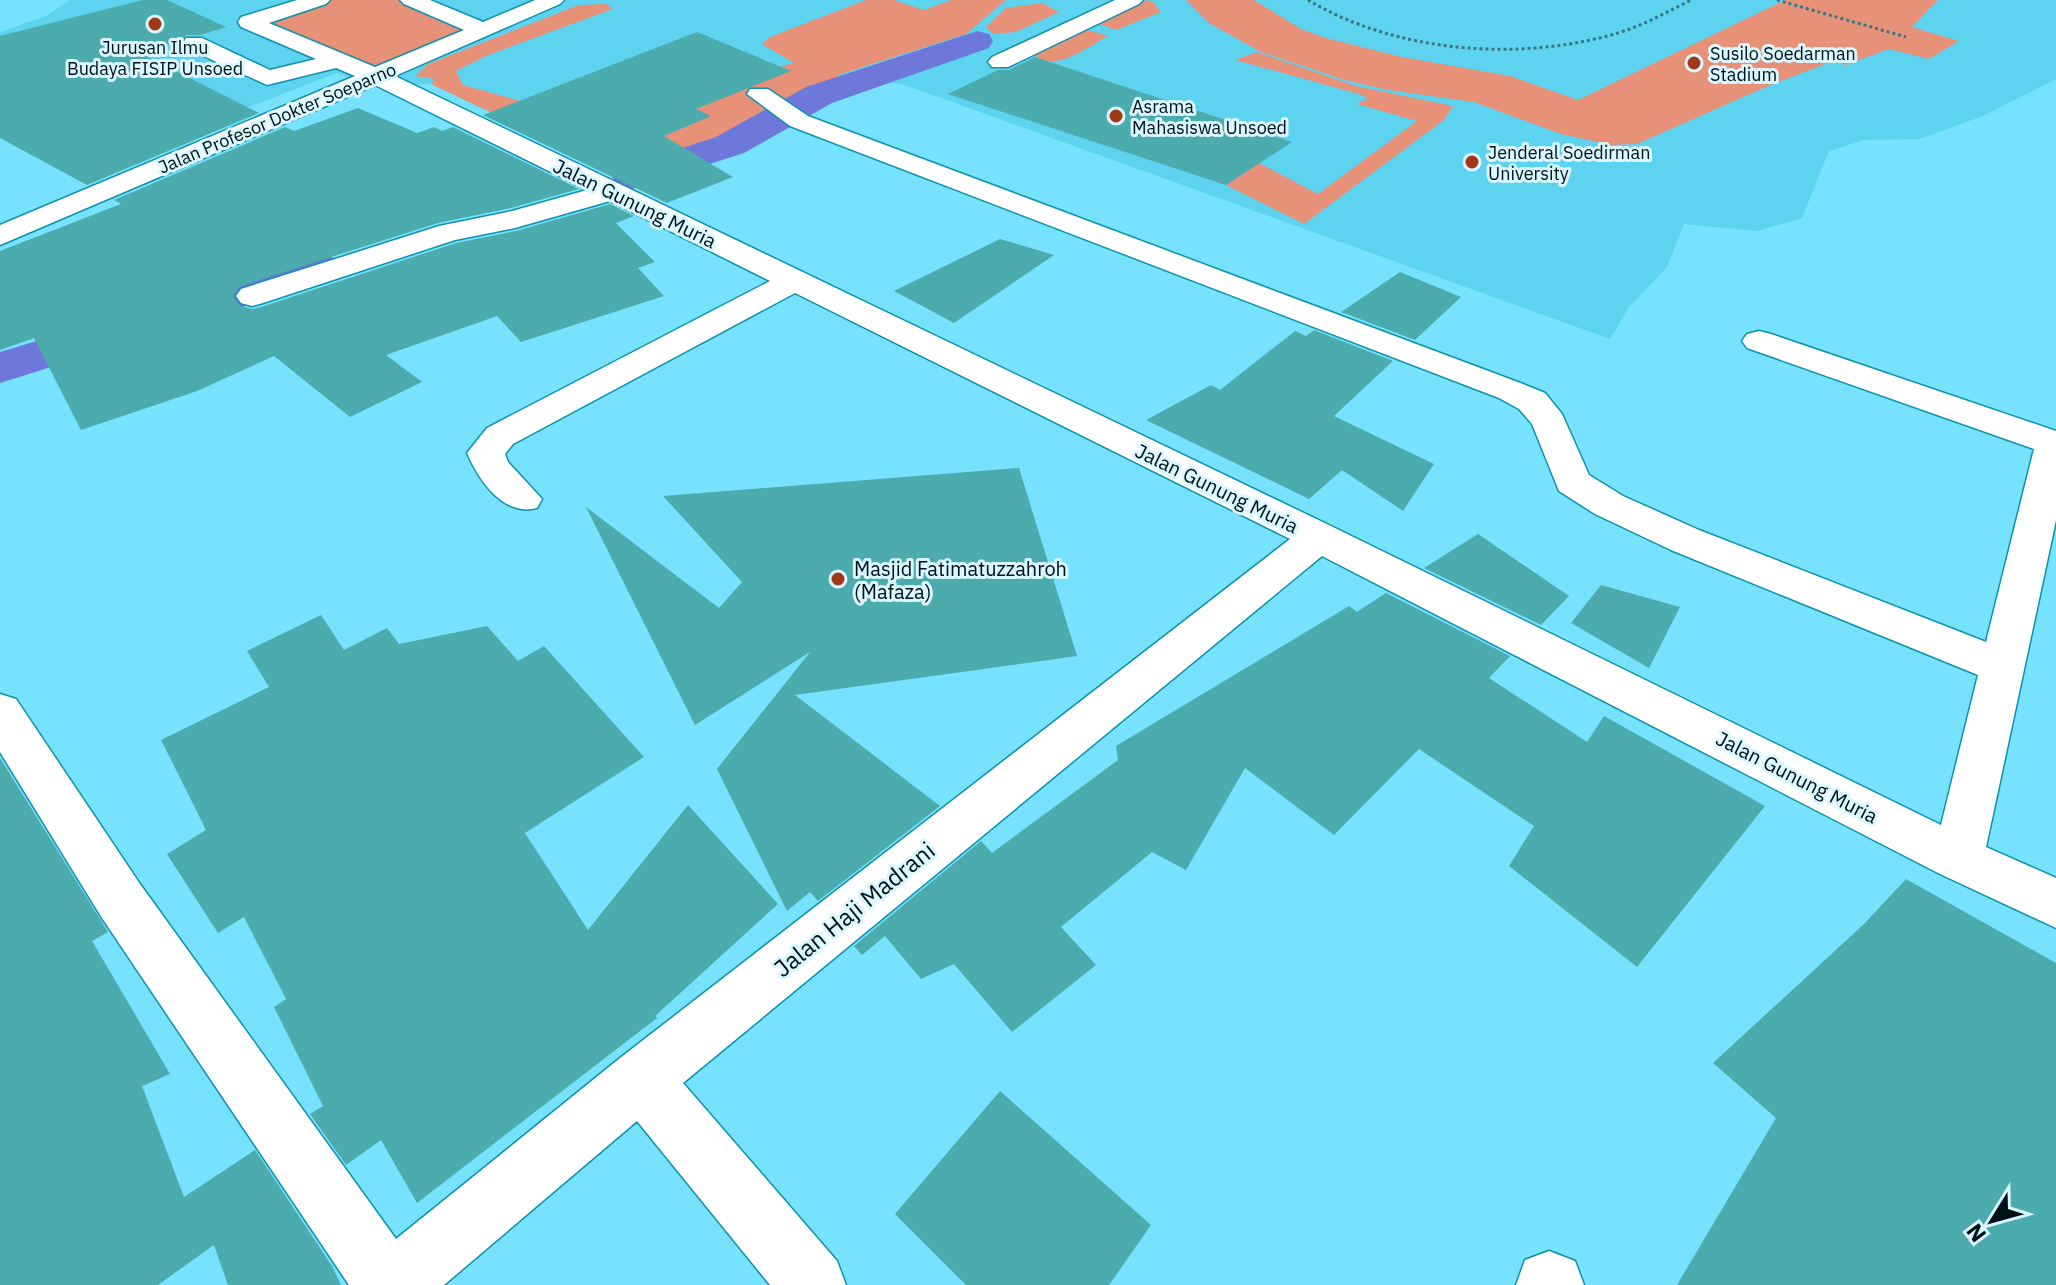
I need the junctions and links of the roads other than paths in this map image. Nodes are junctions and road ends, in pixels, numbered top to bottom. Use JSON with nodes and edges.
{"nodes":[{"id":1,"x":319,"y":0,"type":"edge"},
{"id":2,"x":411,"y":0,"type":"edge"},
{"id":3,"x":553,"y":0,"type":"edge"},
{"id":4,"x":1132,"y":0,"type":"edge"},
{"id":5,"x":484,"y":30,"type":"junction"},
{"id":6,"x":194,"y":43,"type":"dead end"},
{"id":7,"x":336,"y":60,"type":"junction"},
{"id":8,"x":1000,"y":62,"type":"dead end"},
{"id":9,"x":376,"y":76,"type":"junction"},
{"id":10,"x":778,"y":106,"type":"dead end"},
{"id":11,"x":612,"y":192,"type":"junction"},
{"id":12,"x":0,"y":236,"type":"edge"},
{"id":13,"x":792,"y":282,"type":"junction"},
{"id":14,"x":252,"y":296,"type":"dead end"},
{"id":15,"x":1759,"y":341,"type":"dead end"},
{"id":16,"x":2055,"y":443,"type":"edge"},
{"id":17,"x":523,"y":499,"type":"dead end"},
{"id":18,"x":1319,"y":537,"type":"junction"},
{"id":19,"x":2004,"y":667,"type":"junction"},
{"id":20,"x":0,"y":712,"type":"edge"},
{"id":21,"x":1958,"y":858,"type":"junction"},
{"id":22,"x":2056,"y":904,"type":"edge"},
{"id":23,"x":641,"y":1079,"type":"junction"},
{"id":24,"x":390,"y":1285,"type":"edge"},
{"id":25,"x":813,"y":1285,"type":"edge"}],
"edges":[{"from":1,"to":7,"type":"street","name":"Jalan Gunung Muria"},
{"from":2,"to":5,"type":"street"},
{"from":3,"to":5,"type":"street","name":"Jalan Profesor Dokter Soeparno"},
{"from":4,"to":8,"type":"street"},
{"from":5,"to":9,"type":"street","name":"Jalan Profesor Dokter Soeparno"},
{"from":6,"to":7,"type":"street"},
{"from":7,"to":9,"type":"street","name":"Jalan Gunung Muria"},
{"from":9,"to":11,"type":"street","name":"Jalan Gunung Muria"},
{"from":9,"to":12,"type":"street","name":"Jalan Profesor Dokter Soeparno"},
{"from":10,"to":19,"type":"street"},
{"from":11,"to":13,"type":"street","name":"Jalan Gunung Muria"},
{"from":11,"to":14,"type":"street"},
{"from":13,"to":17,"type":"street"},
{"from":13,"to":18,"type":"street","name":"Jalan Gunung Muria"},
{"from":15,"to":16,"type":"street"},
{"from":16,"to":19,"type":"street"},
{"from":18,"to":21,"type":"street","name":"Jalan Gunung Muria"},
{"from":18,"to":23,"type":"street","name":"Jalan Haji Madrani"},
{"from":19,"to":21,"type":"street"},
{"from":20,"to":24,"type":"street"},
{"from":21,"to":22,"type":"street","name":"Jalan Gunung Muria"},
{"from":23,"to":24,"type":"street","name":"Jalan Haji Madrani"},
{"from":23,"to":25,"type":"street"}]}
